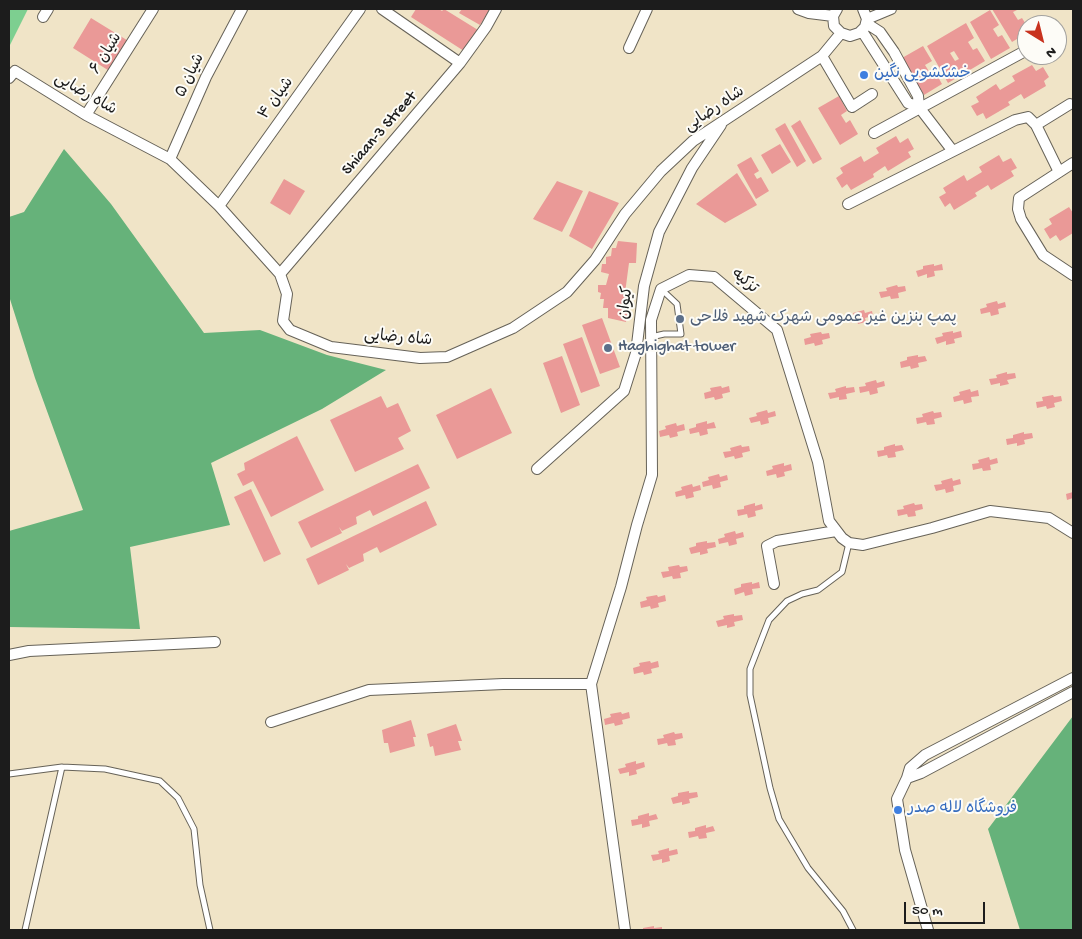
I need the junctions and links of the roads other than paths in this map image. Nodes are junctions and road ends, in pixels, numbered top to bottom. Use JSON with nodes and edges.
{"nodes":[{"id":1,"x":153,"y":9,"type":"edge"},
{"id":2,"x":242,"y":9,"type":"edge"},
{"id":3,"x":360,"y":9,"type":"edge"},
{"id":4,"x":382,"y":9,"type":"edge"},
{"id":5,"x":496,"y":9,"type":"edge"},
{"id":6,"x":648,"y":9,"type":"edge"},
{"id":7,"x":798,"y":9,"type":"edge"},
{"id":8,"x":863,"y":9,"type":"edge"},
{"id":9,"x":879,"y":9,"type":"edge"},
{"id":10,"x":884,"y":9,"type":"edge"},
{"id":11,"x":891,"y":9,"type":"edge"},
{"id":12,"x":835,"y":12,"type":"edge"},
{"id":13,"x":865,"y":24,"type":"junction"},
{"id":14,"x":841,"y":34,"type":"junction"},
{"id":15,"x":630,"y":48,"type":"dead end"},
{"id":16,"x":1017,"y":55,"type":"edge"},
{"id":17,"x":822,"y":56,"type":"junction"},
{"id":18,"x":460,"y":64,"type":"junction"},
{"id":19,"x":12,"y":75,"type":"edge"},
{"id":20,"x":872,"y":94,"type":"dead end"},
{"id":21,"x":1070,"y":104,"type":"dead end"},
{"id":22,"x":919,"y":107,"type":"junction"},
{"id":23,"x":86,"y":115,"type":"junction"},
{"id":24,"x":725,"y":120,"type":"junction"},
{"id":25,"x":1036,"y":125,"type":"junction"},
{"id":26,"x":874,"y":133,"type":"dead end"},
{"id":27,"x":952,"y":150,"type":"junction"},
{"id":28,"x":170,"y":158,"type":"junction"},
{"id":29,"x":1073,"y":164,"type":"edge"},
{"id":30,"x":1059,"y":172,"type":"junction"},
{"id":31,"x":848,"y":204,"type":"dead end"},
{"id":32,"x":218,"y":206,"type":"junction"},
{"id":33,"x":280,"y":274,"type":"junction"},
{"id":34,"x":1073,"y":275,"type":"edge"},
{"id":35,"x":661,"y":289,"type":"junction"},
{"id":36,"x":651,"y":337,"type":"junction"},
{"id":37,"x":537,"y":469,"type":"dead end"},
{"id":38,"x":836,"y":531,"type":"junction"},
{"id":39,"x":1073,"y":533,"type":"edge"},
{"id":40,"x":850,"y":543,"type":"junction"},
{"id":41,"x":774,"y":584,"type":"dead end"},
{"id":42,"x":215,"y":642,"type":"dead end"},
{"id":43,"x":9,"y":655,"type":"edge"},
{"id":44,"x":1073,"y":678,"type":"edge"},
{"id":45,"x":591,"y":684,"type":"junction"},
{"id":46,"x":1073,"y":692,"type":"edge"},
{"id":47,"x":271,"y":722,"type":"dead end"},
{"id":48,"x":62,"y":767,"type":"junction"},
{"id":49,"x":9,"y":774,"type":"edge"},
{"id":50,"x":907,"y":778,"type":"junction"},
{"id":51,"x":25,"y":930,"type":"edge"},
{"id":52,"x":210,"y":930,"type":"edge"},
{"id":53,"x":625,"y":930,"type":"edge"},
{"id":54,"x":853,"y":930,"type":"edge"},
{"id":55,"x":928,"y":930,"type":"edge"}],
"edges":[{"from":1,"to":23,"type":"street","name":"شیان ۶"},
{"from":2,"to":28,"type":"street","name":"شیان ۵"},
{"from":3,"to":32,"type":"street","name":"شیان ۴"},
{"from":4,"to":18,"type":"street"},
{"from":5,"to":18,"type":"street","name":"Shiaan-3 Street"},
{"from":6,"to":15,"type":"street"},
{"from":7,"to":12,"type":"street"},
{"from":8,"to":13,"type":"street"},
{"from":9,"to":10,"type":"street"},
{"from":11,"to":13,"type":"street"},
{"from":12,"to":14,"type":"street"},
{"from":13,"to":14,"type":"street"},
{"from":13,"to":22,"type":"street"},
{"from":13,"to":22,"type":"street"},
{"from":14,"to":17,"type":"street","name":"شاه رضایی"},
{"from":16,"to":22,"type":"street"},
{"from":17,"to":20,"type":"street"},
{"from":17,"to":24,"type":"street","name":"شاه رضایی"},
{"from":18,"to":33,"type":"street","name":"Shiaan-3 Street"},
{"from":19,"to":23,"type":"street","name":"شاه رضایی"},
{"from":21,"to":25,"type":"street"},
{"from":22,"to":26,"type":"street"},
{"from":22,"to":27,"type":"street"},
{"from":23,"to":28,"type":"street","name":"شاه رضایی"},
{"from":24,"to":33,"type":"street","name":"شاه رضایی"},
{"from":24,"to":37,"type":"street","name":"کیوان"},
{"from":25,"to":27,"type":"street"},
{"from":25,"to":30,"type":"street"},
{"from":27,"to":31,"type":"street"},
{"from":28,"to":32,"type":"street","name":"شاه رضایی"},
{"from":29,"to":30,"type":"street"},
{"from":30,"to":34,"type":"street"},
{"from":32,"to":33,"type":"street","name":"شاه رضایی"},
{"from":35,"to":36,"type":"street"},
{"from":35,"to":36,"type":"lane"},
{"from":35,"to":38,"type":"street","name":"تزکیه"},
{"from":36,"to":45,"type":"street"},
{"from":38,"to":40,"type":"street","name":"تزکیه"},
{"from":38,"to":41,"type":"street"},
{"from":39,"to":40,"type":"street"},
{"from":40,"to":54,"type":"lane"},
{"from":42,"to":43,"type":"street"},
{"from":44,"to":50,"type":"street"},
{"from":45,"to":47,"type":"street"},
{"from":45,"to":53,"type":"street"},
{"from":46,"to":50,"type":"street"},
{"from":48,"to":49,"type":"lane"},
{"from":48,"to":51,"type":"lane"},
{"from":48,"to":52,"type":"lane"},
{"from":50,"to":55,"type":"street"}]}
